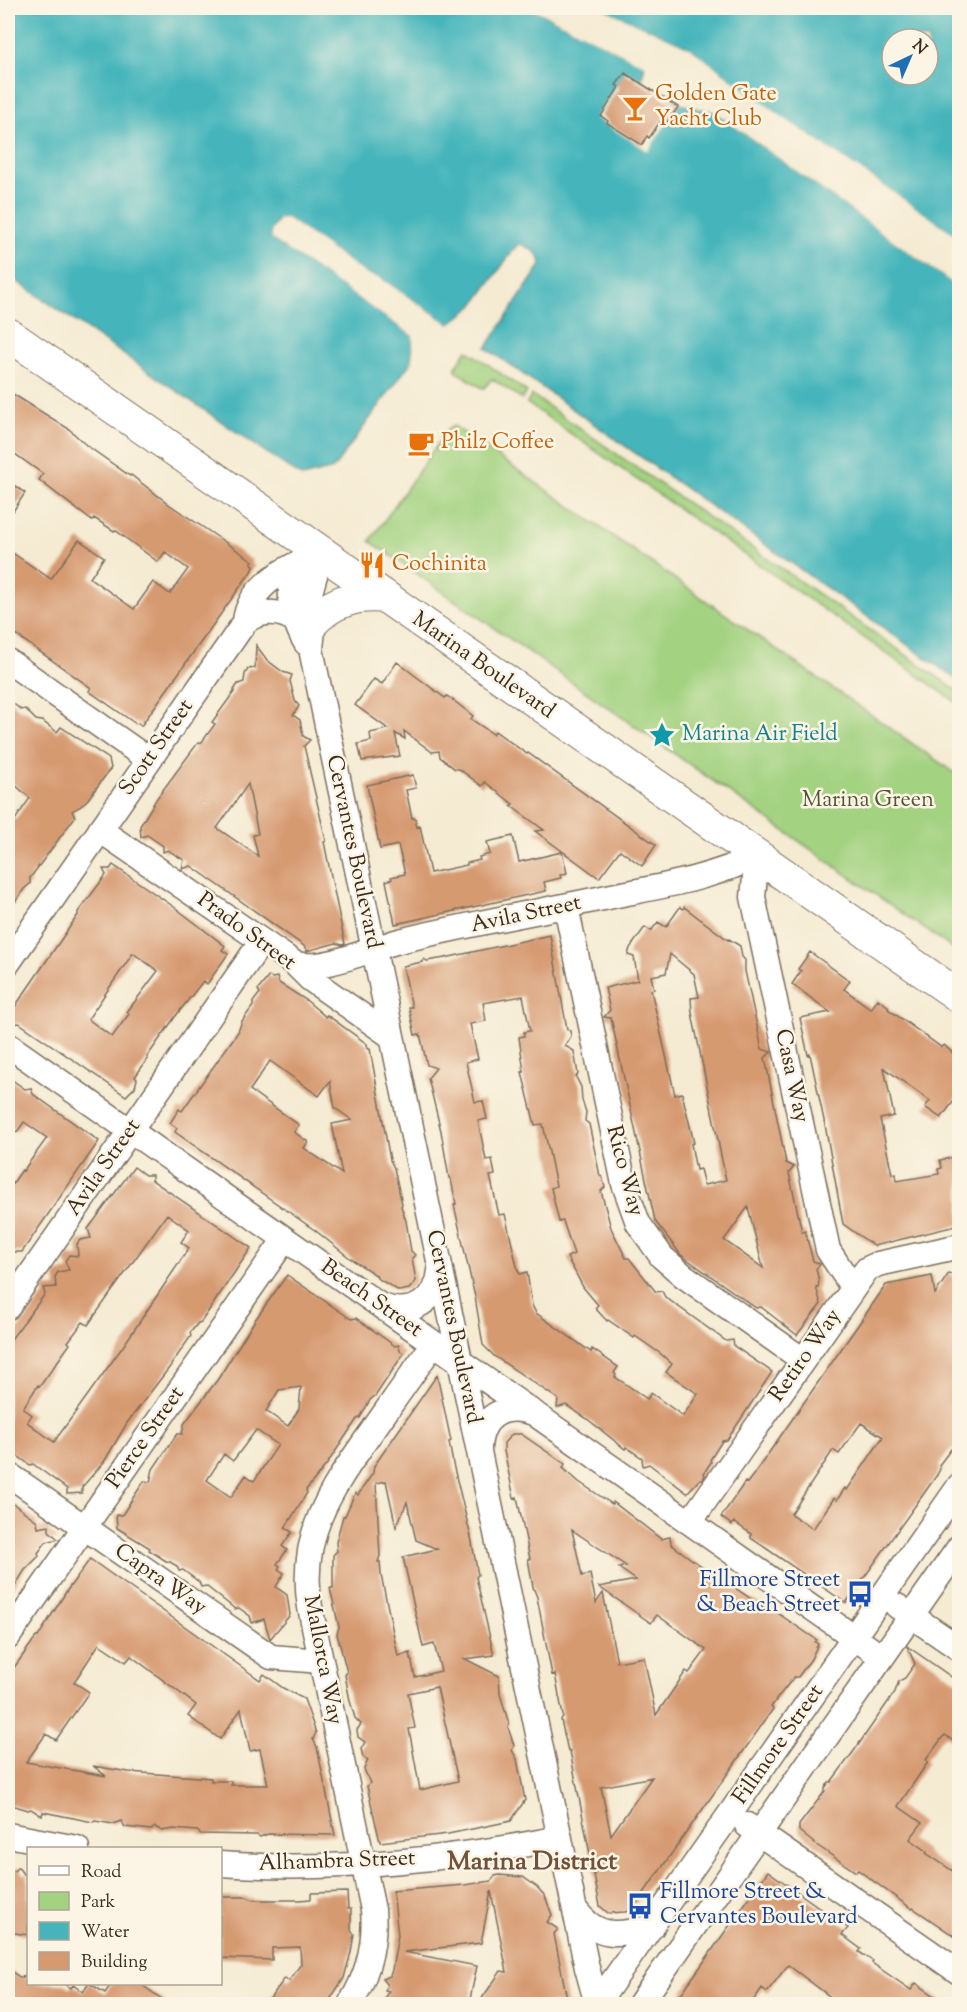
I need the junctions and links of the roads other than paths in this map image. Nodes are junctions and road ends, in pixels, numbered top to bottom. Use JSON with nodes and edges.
{"nodes":[{"id":1,"x":8,"y":334,"type":"edge"},
{"id":2,"x":321,"y":553,"type":"junction"},
{"id":3,"x":385,"y":597,"type":"junction"},
{"id":4,"x":245,"y":622,"type":"junction"},
{"id":5,"x":306,"y":631,"type":"junction"},
{"id":6,"x":8,"y":661,"type":"edge"},
{"id":7,"x":149,"y":760,"type":"junction"},
{"id":8,"x":100,"y":830,"type":"junction"},
{"id":9,"x":757,"y":856,"type":"junction"},
{"id":10,"x":566,"y":906,"type":"junction"},
{"id":11,"x":262,"y":941,"type":"junction"},
{"id":12,"x":374,"y":950,"type":"junction"},
{"id":13,"x":8,"y":963,"type":"edge"},
{"id":14,"x":294,"y":963,"type":"junction"},
{"id":15,"x":960,"y":998,"type":"edge"},
{"id":16,"x":392,"y":1036,"type":"junction"},
{"id":17,"x":8,"y":1045,"type":"edge"},
{"id":18,"x":130,"y":1131,"type":"junction"},
{"id":19,"x":285,"y":1239,"type":"junction"},
{"id":20,"x":960,"y":1246,"type":"edge"},
{"id":21,"x":441,"y":1268,"type":"junction"},
{"id":22,"x":853,"y":1288,"type":"junction"},
{"id":23,"x":381,"y":1306,"type":"junction"},
{"id":24,"x":8,"y":1307,"type":"edge"},
{"id":25,"x":434,"y":1343,"type":"junction"},
{"id":26,"x":803,"y":1360,"type":"junction"},
{"id":27,"x":460,"y":1362,"type":"junction"},
{"id":28,"x":534,"y":1413,"type":"junction"},
{"id":29,"x":479,"y":1450,"type":"junction"},
{"id":30,"x":8,"y":1474,"type":"edge"},
{"id":31,"x":960,"y":1485,"type":"edge"},
{"id":32,"x":690,"y":1522,"type":"junction"},
{"id":33,"x":84,"y":1527,"type":"junction"},
{"id":34,"x":960,"y":1546,"type":"edge"},
{"id":35,"x":882,"y":1596,"type":"junction"},
{"id":36,"x":911,"y":1615,"type":"junction"},
{"id":37,"x":854,"y":1636,"type":"junction"},
{"id":38,"x":8,"y":1637,"type":"edge"},
{"id":39,"x":960,"y":1649,"type":"edge"},
{"id":40,"x":882,"y":1656,"type":"junction"},
{"id":41,"x":321,"y":1661,"type":"junction"},
{"id":42,"x":731,"y":1814,"type":"junction"},
{"id":43,"x":759,"y":1833,"type":"junction"},
{"id":44,"x":8,"y":1835,"type":"edge"},
{"id":45,"x":560,"y":1838,"type":"junction"},
{"id":46,"x":72,"y":1847,"type":"edge"},
{"id":47,"x":222,"y":1864,"type":"edge"},
{"id":48,"x":364,"y":1864,"type":"junction"},
{"id":49,"x":575,"y":1909,"type":"junction"},
{"id":50,"x":652,"y":1927,"type":"junction"},
{"id":51,"x":960,"y":1973,"type":"edge"},
{"id":52,"x":350,"y":2004,"type":"edge"},
{"id":53,"x":597,"y":2004,"type":"edge"},
{"id":54,"x":640,"y":2004,"type":"edge"}],
"edges":[{"from":1,"to":2,"type":"main road","name":"Marina Boulevard"},
{"from":2,"to":3,"type":"main road","name":"Marina Boulevard"},
{"from":2,"to":4,"type":"street","name":"Scott Street"},
{"from":2,"to":5,"type":"street","name":"Cervantes Boulevard"},
{"from":3,"to":5,"type":"main road"},
{"from":3,"to":9,"type":"main road","name":"Marina Boulevard"},
{"from":4,"to":5,"type":"street"},
{"from":4,"to":7,"type":"street","name":"Scott Street"},
{"from":5,"to":12,"type":"street","name":"Cervantes Boulevard"},
{"from":6,"to":7,"type":"street"},
{"from":7,"to":8,"type":"street","name":"Scott Street"},
{"from":8,"to":11,"type":"street","name":"Prado Street"},
{"from":8,"to":13,"type":"street","name":"Scott Street"},
{"from":9,"to":10,"type":"street","name":"Avila Street"},
{"from":9,"to":15,"type":"main road","name":"Marina Boulevard"},
{"from":9,"to":22,"type":"street","name":"Casa Way"},
{"from":10,"to":12,"type":"street","name":"Avila Street"},
{"from":10,"to":26,"type":"street","name":"Rico Way"},
{"from":11,"to":14,"type":"street","name":"Prado Street"},
{"from":11,"to":18,"type":"street","name":"Avila Street"},
{"from":12,"to":14,"type":"street","name":"Avila Street"},
{"from":12,"to":16,"type":"street","name":"Cervantes Boulevard"},
{"from":14,"to":16,"type":"street","name":"Prado Street"},
{"from":16,"to":21,"type":"street","name":"Cervantes Boulevard"},
{"from":17,"to":18,"type":"street","name":"Beach Street"},
{"from":18,"to":19,"type":"street","name":"Beach Street"},
{"from":18,"to":24,"type":"street","name":"Avila Street"},
{"from":19,"to":23,"type":"street","name":"Beach Street"},
{"from":19,"to":33,"type":"street","name":"Pierce Street"},
{"from":20,"to":22,"type":"street","name":"Retiro Way"},
{"from":21,"to":23,"type":"street"},
{"from":21,"to":27,"type":"street","name":"Cervantes Boulevard"},
{"from":22,"to":26,"type":"street","name":"Retiro Way"},
{"from":23,"to":25,"type":"street","name":"Beach Street"},
{"from":25,"to":27,"type":"street","name":"Beach Street"},
{"from":25,"to":41,"type":"street","name":"Mallorca Way"},
{"from":26,"to":32,"type":"street","name":"Retiro Way"},
{"from":27,"to":28,"type":"street","name":"Beach Street"},
{"from":27,"to":29,"type":"street","name":"Cervantes Boulevard"},
{"from":28,"to":29,"type":"street"},
{"from":28,"to":32,"type":"street","name":"Beach Street"},
{"from":29,"to":45,"type":"street","name":"Cervantes Boulevard"},
{"from":30,"to":33,"type":"street","name":"Capra Way"},
{"from":31,"to":35,"type":"street","name":"Fillmore Street"},
{"from":32,"to":37,"type":"street","name":"Beach Street"},
{"from":33,"to":38,"type":"street","name":"Pierce Street"},
{"from":33,"to":41,"type":"street","name":"Capra Way"},
{"from":34,"to":36,"type":"street","name":"Fillmore Street"},
{"from":35,"to":36,"type":"street"},
{"from":35,"to":37,"type":"street","name":"Fillmore Street"},
{"from":36,"to":39,"type":"street"},
{"from":36,"to":40,"type":"street","name":"Fillmore Street"},
{"from":37,"to":40,"type":"street","name":"Beach Street"},
{"from":37,"to":42,"type":"street","name":"Fillmore Street"},
{"from":40,"to":43,"type":"street","name":"Fillmore Street"},
{"from":41,"to":48,"type":"street","name":"Mallorca Way"},
{"from":42,"to":43,"type":"street"},
{"from":42,"to":50,"type":"street","name":"Fillmore Street"},
{"from":43,"to":51,"type":"street"},
{"from":43,"to":54,"type":"street","name":"Fillmore Street"},
{"from":44,"to":46,"type":"street"},
{"from":45,"to":48,"type":"street","name":"Alhambra Street"},
{"from":45,"to":49,"type":"street","name":"Cervantes Boulevard"},
{"from":47,"to":48,"type":"street","name":"Alhambra Street"},
{"from":48,"to":52,"type":"street","name":"Mallorca Way"},
{"from":49,"to":50,"type":"street"},
{"from":49,"to":53,"type":"street","name":"Cervantes Boulevard"},
{"from":50,"to":53,"type":"street","name":"Fillmore Street"}]}
